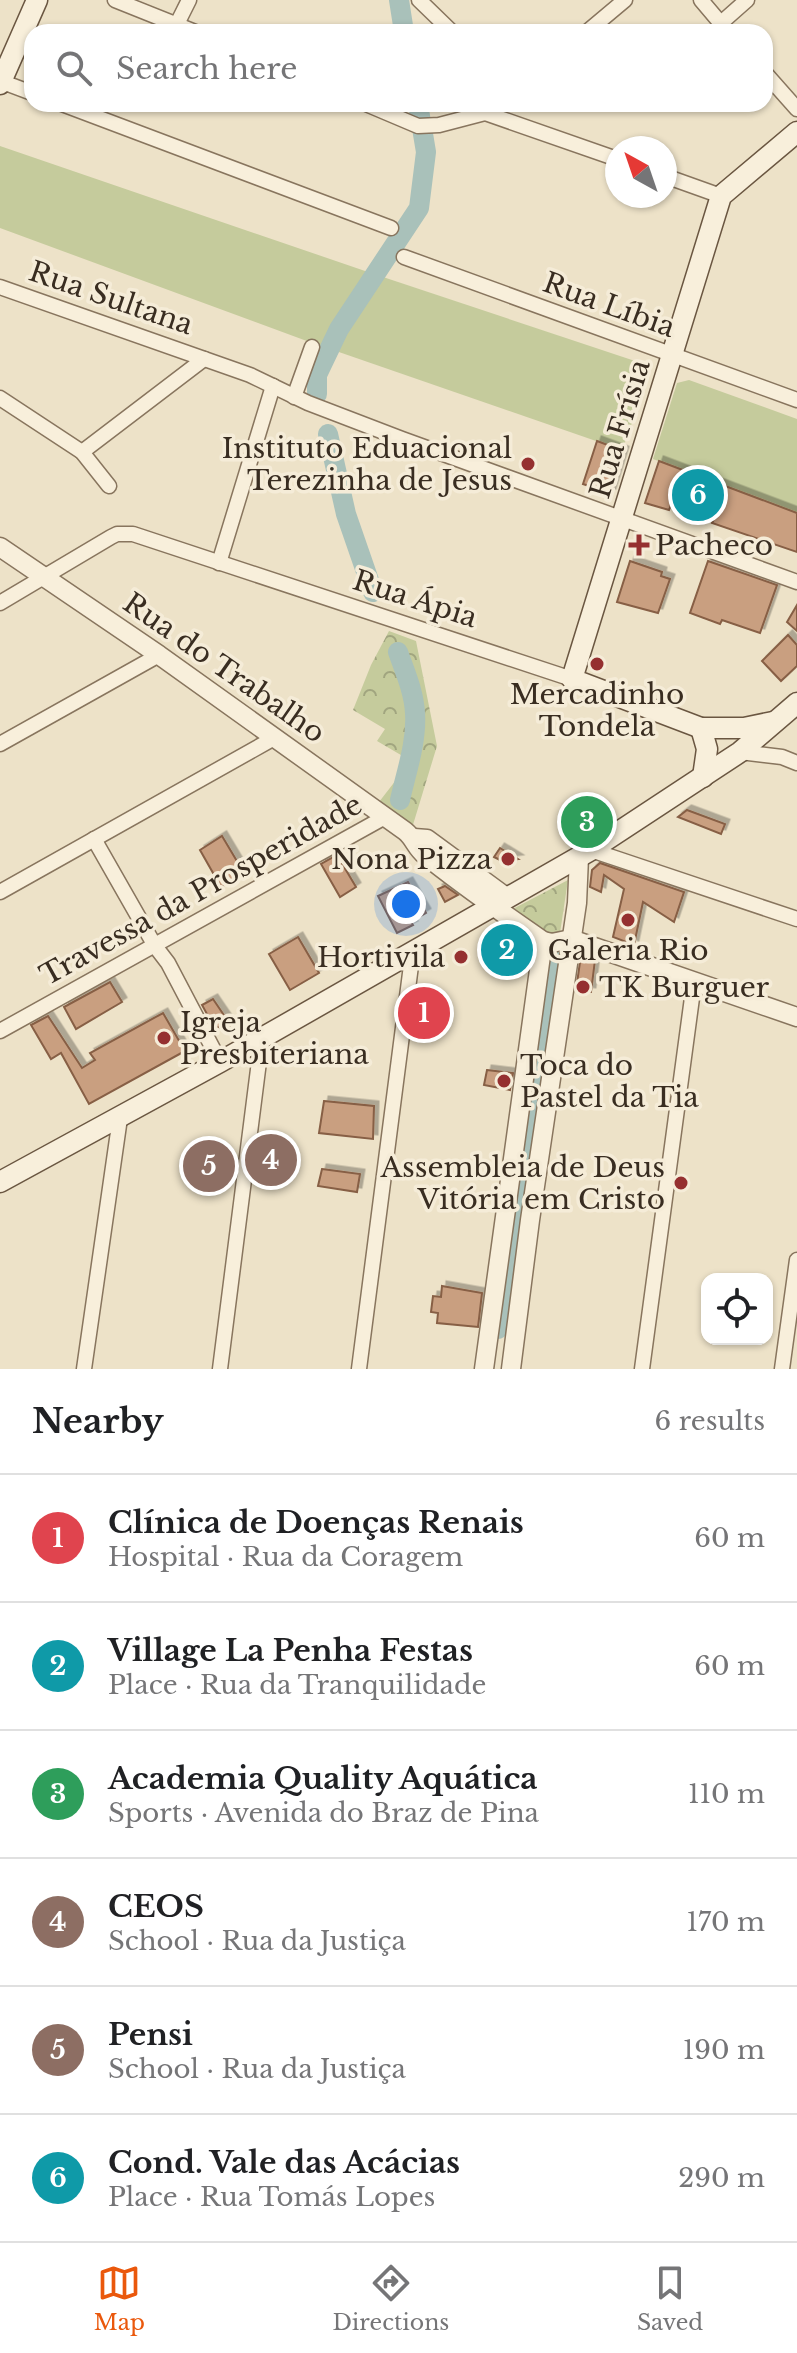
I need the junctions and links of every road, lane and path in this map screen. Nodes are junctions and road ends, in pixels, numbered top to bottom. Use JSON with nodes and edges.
{"nodes":[{"id":1,"x":37,"y":0,"type":"edge"},
{"id":2,"x":115,"y":0,"type":"edge"},
{"id":3,"x":189,"y":0,"type":"edge"},
{"id":4,"x":625,"y":0,"type":"edge"},
{"id":5,"x":701,"y":0,"type":"edge"},
{"id":6,"x":747,"y":0,"type":"edge"},
{"id":7,"x":422,"y":2,"type":"edge"},
{"id":8,"x":26,"y":24,"type":"edge"},
{"id":9,"x":177,"y":24,"type":"joint"},
{"id":10,"x":444,"y":24,"type":"edge"},
{"id":11,"x":596,"y":24,"type":"edge"},
{"id":12,"x":721,"y":24,"type":"edge"},
{"id":13,"x":727,"y":24,"type":"edge"},
{"id":14,"x":24,"y":29,"type":"edge"},
{"id":15,"x":0,"y":82,"type":"edge"},
{"id":16,"x":773,"y":82,"type":"edge"},
{"id":17,"x":24,"y":90,"type":"edge"},
{"id":18,"x":797,"y":109,"type":"edge"},
{"id":19,"x":83,"y":112,"type":"edge"},
{"id":20,"x":385,"y":112,"type":"edge"},
{"id":21,"x":464,"y":112,"type":"edge"},
{"id":22,"x":478,"y":112,"type":"edge"},
{"id":23,"x":493,"y":112,"type":"edge"},
{"id":24,"x":460,"y":120,"type":"junction"},
{"id":25,"x":797,"y":132,"type":"edge"},
{"id":26,"x":605,"y":154,"type":"edge"},
{"id":27,"x":677,"y":180,"type":"edge"},
{"id":28,"x":721,"y":196,"type":"junction"},
{"id":29,"x":391,"y":228,"type":"dead end"},
{"id":30,"x":404,"y":257,"type":"dead end"},
{"id":31,"x":0,"y":287,"type":"edge"},
{"id":32,"x":312,"y":347,"type":"dead end"},
{"id":33,"x":672,"y":355,"type":"junction"},
{"id":34,"x":204,"y":359,"type":"junction"},
{"id":35,"x":273,"y":386,"type":"junction"},
{"id":36,"x":294,"y":397,"type":"junction"},
{"id":37,"x":0,"y":398,"type":"edge"},
{"id":38,"x":797,"y":400,"type":"edge"},
{"id":39,"x":82,"y":452,"type":"junction"},
{"id":40,"x":109,"y":486,"type":"dead end"},
{"id":41,"x":621,"y":520,"type":"junction"},
{"id":42,"x":0,"y":547,"type":"edge"},
{"id":43,"x":219,"y":563,"type":"junction"},
{"id":44,"x":45,"y":578,"type":"junction"},
{"id":45,"x":797,"y":582,"type":"edge"},
{"id":46,"x":0,"y":603,"type":"edge"},
{"id":47,"x":159,"y":655,"type":"junction"},
{"id":48,"x":572,"y":679,"type":"junction"},
{"id":49,"x":797,"y":703,"type":"edge"},
{"id":50,"x":770,"y":726,"type":"junction"},
{"id":51,"x":701,"y":728,"type":"junction"},
{"id":52,"x":276,"y":737,"type":"junction"},
{"id":53,"x":0,"y":744,"type":"edge"},
{"id":54,"x":740,"y":752,"type":"junction"},
{"id":55,"x":782,"y":757,"type":"junction"},
{"id":56,"x":797,"y":763,"type":"edge"},
{"id":57,"x":703,"y":777,"type":"junction"},
{"id":58,"x":385,"y":817,"type":"junction"},
{"id":59,"x":94,"y":839,"type":"junction"},
{"id":60,"x":585,"y":853,"type":"junction"},
{"id":61,"x":0,"y":892,"type":"edge"},
{"id":62,"x":498,"y":902,"type":"junction"},
{"id":63,"x":797,"y":919,"type":"edge"},
{"id":64,"x":571,"y":939,"type":"junction"},
{"id":65,"x":543,"y":941,"type":"junction"},
{"id":66,"x":155,"y":946,"type":"junction"},
{"id":67,"x":413,"y":950,"type":"junction"},
{"id":68,"x":694,"y":983,"type":"junction"},
{"id":69,"x":797,"y":1017,"type":"edge"},
{"id":70,"x":0,"y":1031,"type":"edge"},
{"id":71,"x":262,"y":1038,"type":"junction"},
{"id":72,"x":220,"y":1062,"type":"junction"},
{"id":73,"x":120,"y":1118,"type":"junction"},
{"id":74,"x":0,"y":1182,"type":"edge"},
{"id":75,"x":797,"y":1260,"type":"edge"},
{"id":76,"x":84,"y":1369,"type":"edge"},
{"id":77,"x":220,"y":1369,"type":"edge"},
{"id":78,"x":359,"y":1369,"type":"edge"},
{"id":79,"x":484,"y":1369,"type":"edge"},
{"id":80,"x":511,"y":1369,"type":"edge"},
{"id":81,"x":642,"y":1369,"type":"edge"},
{"id":82,"x":782,"y":1369,"type":"edge"}],
"edges":[{"from":1,"to":8,"type":"main road"},
{"from":2,"to":9,"type":"street"},
{"from":3,"to":9,"type":"street"},
{"from":4,"to":11,"type":"street"},
{"from":5,"to":12,"type":"street"},
{"from":6,"to":13,"type":"street"},
{"from":7,"to":10,"type":"street"},
{"from":14,"to":15,"type":"main road"},
{"from":15,"to":17,"type":"street"},
{"from":16,"to":18,"type":"street"},
{"from":19,"to":29,"type":"street"},
{"from":20,"to":24,"type":"street"},
{"from":21,"to":24,"type":"street"},
{"from":22,"to":24,"type":"street"},
{"from":23,"to":26,"type":"street"},
{"from":25,"to":28,"type":"main road"},
{"from":27,"to":28,"type":"street"},
{"from":28,"to":33,"type":"main road","name":"Rua Frísia"},
{"from":30,"to":33,"type":"street","name":"Rua Líbia"},
{"from":31,"to":34,"type":"street","name":"Rua Sultana"},
{"from":32,"to":36,"type":"street"},
{"from":33,"to":38,"type":"street","name":"Rua Líbia"},
{"from":33,"to":41,"type":"main road","name":"Rua Frísia"},
{"from":34,"to":35,"type":"street","name":"Rua Sultana"},
{"from":34,"to":39,"type":"street"},
{"from":35,"to":36,"type":"street","name":"Rua Sultana"},
{"from":35,"to":43,"type":"street"},
{"from":36,"to":41,"type":"street","name":"Rua Sultana"},
{"from":37,"to":39,"type":"street"},
{"from":39,"to":40,"type":"street"},
{"from":41,"to":45,"type":"street","name":"Rua Sultana"},
{"from":41,"to":48,"type":"main road","name":"Rua Frísia"},
{"from":42,"to":44,"type":"street","name":"Rua do Trabalho"},
{"from":43,"to":44,"type":"street","name":"Rua Ápia"},
{"from":43,"to":48,"type":"street","name":"Rua Ápia"},
{"from":44,"to":46,"type":"street","name":"Rua Ápia"},
{"from":44,"to":47,"type":"street","name":"Rua do Trabalho"},
{"from":47,"to":52,"type":"street","name":"Rua do Trabalho"},
{"from":47,"to":53,"type":"street"},
{"from":48,"to":51,"type":"main road","name":"Rua Ápia"},
{"from":49,"to":50,"type":"main road"},
{"from":50,"to":51,"type":"main road","name":"Rua Ápia"},
{"from":50,"to":54,"type":"main road"},
{"from":50,"to":55,"type":"street"},
{"from":51,"to":57,"type":"main road"},
{"from":52,"to":58,"type":"street","name":"Rua do Trabalho"},
{"from":52,"to":59,"type":"street"},
{"from":54,"to":55,"type":"street"},
{"from":54,"to":57,"type":"main road"},
{"from":55,"to":56,"type":"street"},
{"from":57,"to":60,"type":"main road"},
{"from":58,"to":62,"type":"street","name":"Rua do Trabalho"},
{"from":58,"to":66,"type":"street","name":"Travessa da Prosperidade"},
{"from":59,"to":61,"type":"street"},
{"from":59,"to":66,"type":"street"},
{"from":60,"to":62,"type":"main road"},
{"from":60,"to":63,"type":"street"},
{"from":60,"to":64,"type":"street"},
{"from":62,"to":65,"type":"street","name":"Rua do Trabalho"},
{"from":62,"to":67,"type":"main road"},
{"from":64,"to":65,"type":"street"},
{"from":64,"to":68,"type":"street"},
{"from":64,"to":80,"type":"street"},
{"from":65,"to":79,"type":"street"},
{"from":66,"to":70,"type":"street","name":"Travessa da Prosperidade"},
{"from":66,"to":72,"type":"street"},
{"from":67,"to":71,"type":"main road"},
{"from":67,"to":78,"type":"street"},
{"from":68,"to":69,"type":"street"},
{"from":68,"to":81,"type":"street"},
{"from":71,"to":72,"type":"main road"},
{"from":71,"to":77,"type":"street"},
{"from":72,"to":73,"type":"main road"},
{"from":73,"to":74,"type":"main road"},
{"from":73,"to":76,"type":"street"},
{"from":75,"to":82,"type":"street"}]}
